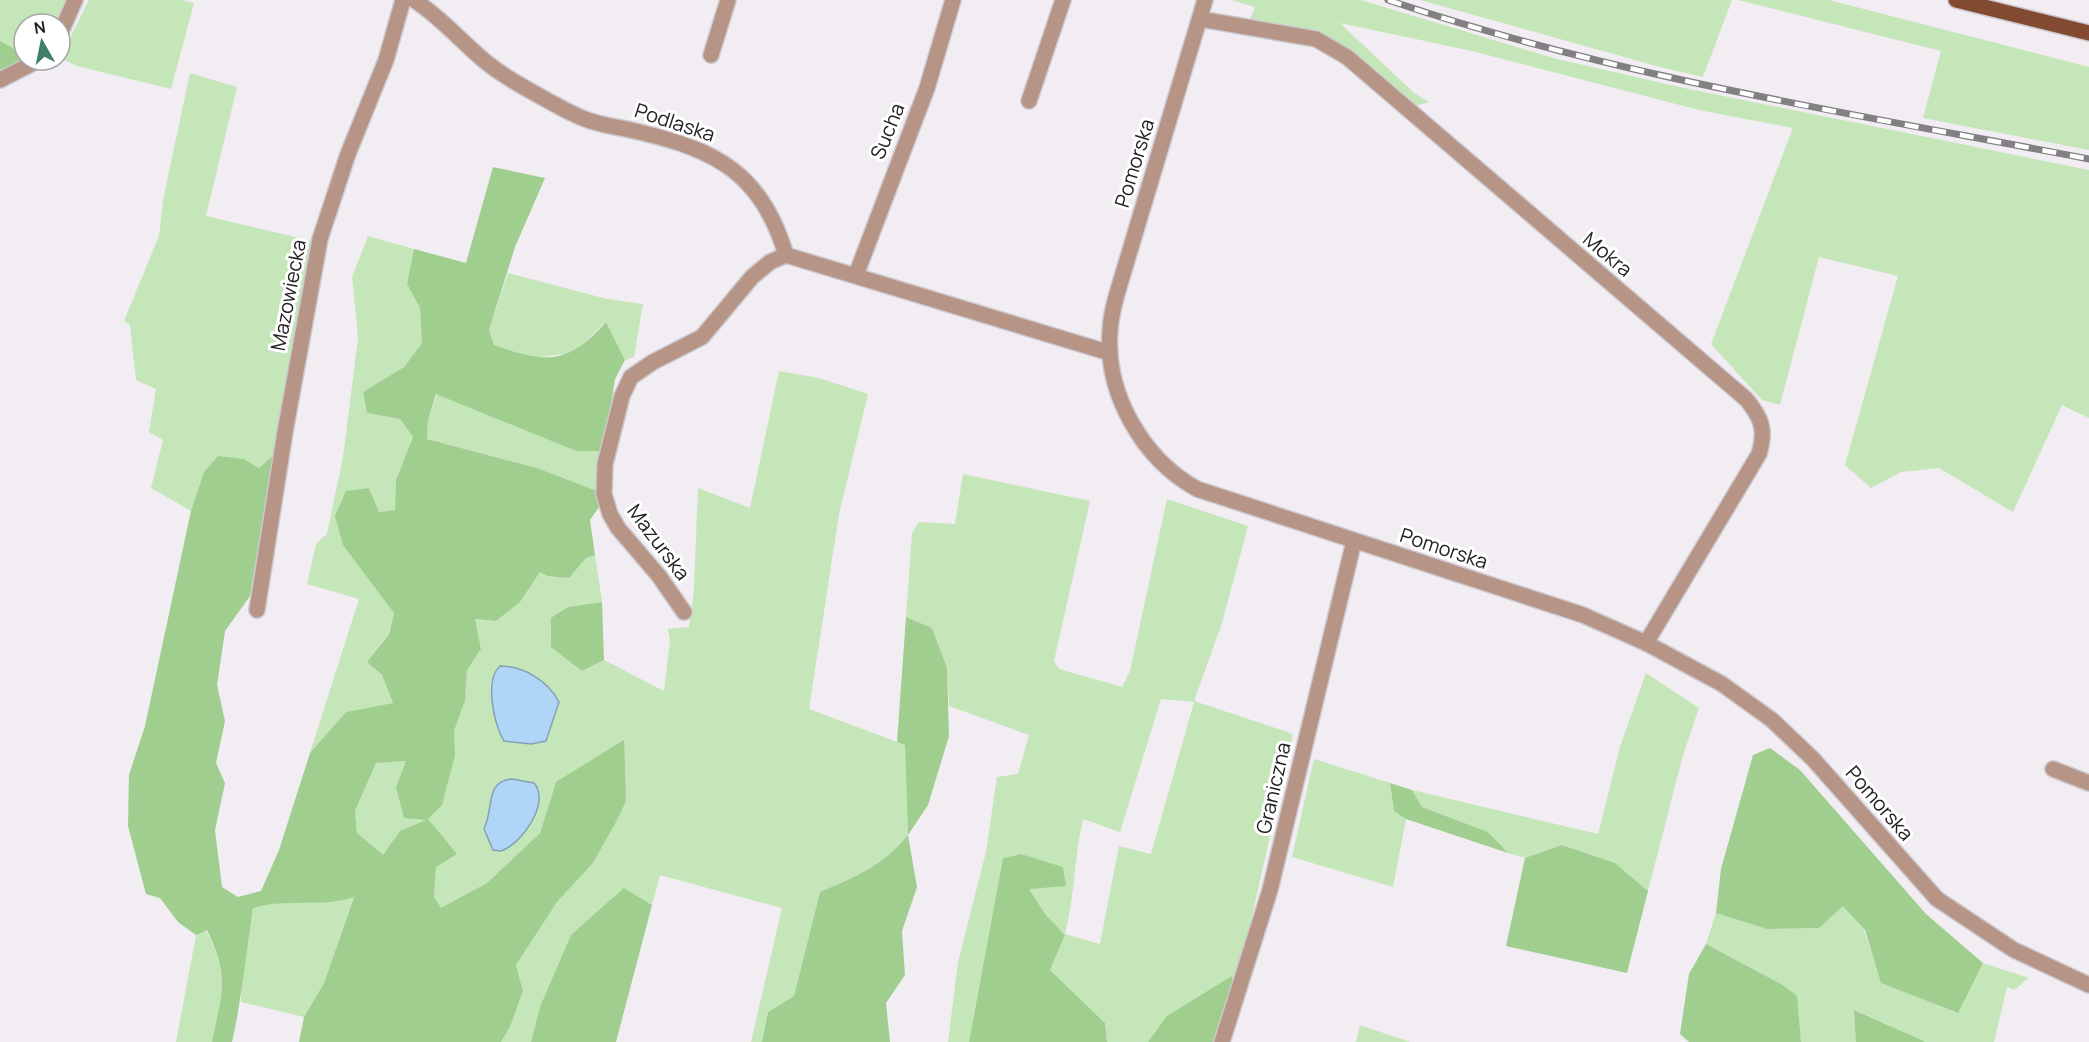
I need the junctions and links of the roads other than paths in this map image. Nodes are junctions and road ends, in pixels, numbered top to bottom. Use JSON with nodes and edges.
{"nodes":[{"id":1,"x":403,"y":0,"type":"edge"},
{"id":2,"x":414,"y":0,"type":"edge"},
{"id":3,"x":728,"y":0,"type":"edge"},
{"id":4,"x":953,"y":0,"type":"edge"},
{"id":5,"x":1063,"y":0,"type":"edge"},
{"id":6,"x":1205,"y":0,"type":"edge"},
{"id":7,"x":1956,"y":0,"type":"edge"},
{"id":8,"x":1200,"y":19,"type":"junction"},
{"id":9,"x":2089,"y":33,"type":"edge"},
{"id":10,"x":711,"y":56,"type":"dead end"},
{"id":11,"x":16,"y":72,"type":"edge"},
{"id":12,"x":0,"y":80,"type":"edge"},
{"id":13,"x":1029,"y":101,"type":"dead end"},
{"id":14,"x":786,"y":255,"type":"junction"},
{"id":15,"x":856,"y":275,"type":"junction"},
{"id":16,"x":1110,"y":353,"type":"junction"},
{"id":17,"x":1354,"y":541,"type":"junction"},
{"id":18,"x":257,"y":610,"type":"dead end"},
{"id":19,"x":684,"y":612,"type":"dead end"},
{"id":20,"x":1646,"y":643,"type":"junction"},
{"id":21,"x":2053,"y":768,"type":"dead end"},
{"id":22,"x":2089,"y":783,"type":"edge"},
{"id":23,"x":2089,"y":985,"type":"edge"},
{"id":24,"x":1222,"y":1042,"type":"edge"}],
"edges":[{"from":1,"to":18,"type":"street","name":"Mazowiecka"},
{"from":2,"to":14,"type":"street","name":"Podlaska"},
{"from":3,"to":10,"type":"street"},
{"from":4,"to":15,"type":"street","name":"Sucha"},
{"from":5,"to":13,"type":"street"},
{"from":6,"to":8,"type":"street","name":"Pomorska"},
{"from":7,"to":9,"type":"main road"},
{"from":8,"to":16,"type":"street","name":"Pomorska"},
{"from":8,"to":20,"type":"street","name":"Mokra"},
{"from":11,"to":12,"type":"street"},
{"from":14,"to":15,"type":"street"},
{"from":14,"to":19,"type":"street","name":"Mazurska"},
{"from":15,"to":16,"type":"street"},
{"from":16,"to":17,"type":"street","name":"Pomorska"},
{"from":17,"to":20,"type":"street","name":"Pomorska"},
{"from":17,"to":24,"type":"street","name":"Graniczna"},
{"from":20,"to":23,"type":"street","name":"Pomorska"},
{"from":21,"to":22,"type":"street"}]}
